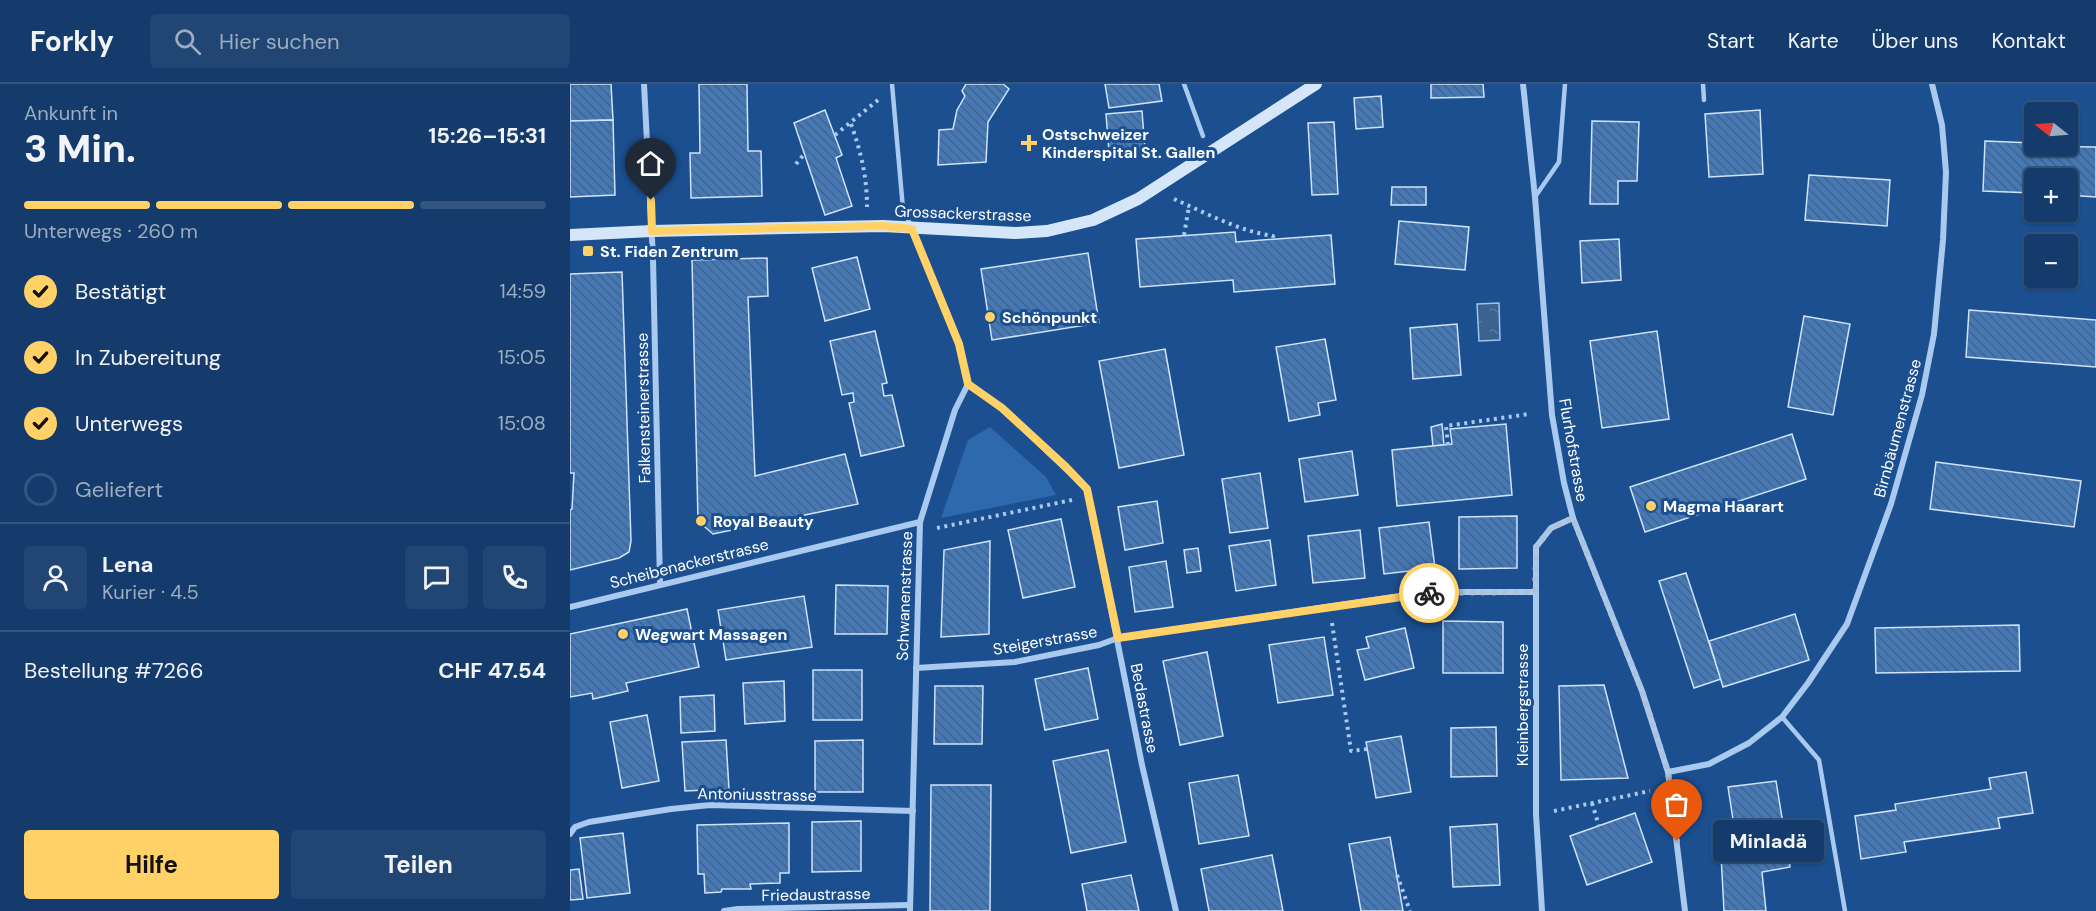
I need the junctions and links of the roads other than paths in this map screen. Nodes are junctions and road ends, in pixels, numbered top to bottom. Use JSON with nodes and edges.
{"nodes":[{"id":1,"x":644,"y":84,"type":"edge"},
{"id":2,"x":1184,"y":84,"type":"edge"},
{"id":3,"x":1316,"y":84,"type":"edge"},
{"id":4,"x":1523,"y":84,"type":"edge"},
{"id":5,"x":1565,"y":84,"type":"edge"},
{"id":6,"x":1703,"y":84,"type":"edge"},
{"id":7,"x":1932,"y":84,"type":"edge"},
{"id":8,"x":892,"y":86,"type":"edge"},
{"id":9,"x":1704,"y":100,"type":"dead end"},
{"id":10,"x":1203,"y":136,"type":"dead end"},
{"id":11,"x":1535,"y":197,"type":"junction"},
{"id":12,"x":912,"y":229,"type":"junction"},
{"id":13,"x":652,"y":231,"type":"junction"},
{"id":14,"x":570,"y":235,"type":"edge"},
{"id":15,"x":968,"y":384,"type":"junction"},
{"id":16,"x":1573,"y":518,"type":"junction"},
{"id":17,"x":920,"y":522,"type":"junction"},
{"id":18,"x":660,"y":584,"type":"junction"},
{"id":19,"x":1535,"y":592,"type":"junction"},
{"id":20,"x":570,"y":607,"type":"edge"},
{"id":21,"x":1118,"y":638,"type":"junction"},
{"id":22,"x":916,"y":668,"type":"junction"},
{"id":23,"x":1782,"y":717,"type":"junction"},
{"id":24,"x":1668,"y":772,"type":"junction"},
{"id":25,"x":913,"y":811,"type":"junction"},
{"id":26,"x":570,"y":834,"type":"edge"},
{"id":27,"x":910,"y":908,"type":"edge"},
{"id":28,"x":723,"y":911,"type":"edge"},
{"id":29,"x":1176,"y":911,"type":"edge"},
{"id":30,"x":1542,"y":911,"type":"edge"},
{"id":31,"x":1685,"y":911,"type":"edge"},
{"id":32,"x":1845,"y":911,"type":"edge"}],
"edges":[{"from":1,"to":13,"type":"street","name":"Falkensteinerstrasse"},
{"from":2,"to":10,"type":"lane"},
{"from":3,"to":12,"type":"street","name":"Grossackerstrasse"},
{"from":4,"to":11,"type":"street","name":"Flurhofstrasse"},
{"from":5,"to":11,"type":"lane"},
{"from":6,"to":9,"type":"lane"},
{"from":7,"to":23,"type":"street","name":"Birnbäumenstrasse"},
{"from":8,"to":12,"type":"lane"},
{"from":11,"to":16,"type":"street","name":"Flurhofstrasse"},
{"from":12,"to":13,"type":"street","name":"Grossackerstrasse"},
{"from":12,"to":15,"type":"street"},
{"from":13,"to":14,"type":"street","name":"Grossackerstrasse"},
{"from":13,"to":18,"type":"street","name":"Falkensteinerstrasse"},
{"from":15,"to":17,"type":"street","name":"Schwanenstrasse"},
{"from":15,"to":21,"type":"street","name":"Bedastrasse"},
{"from":16,"to":19,"type":"street","name":"Kleinbergstrasse"},
{"from":16,"to":24,"type":"street","name":"Flurhofstrasse"},
{"from":17,"to":18,"type":"street","name":"Scheibenackerstrasse"},
{"from":17,"to":22,"type":"street","name":"Schwanenstrasse"},
{"from":18,"to":20,"type":"street","name":"Scheibenackerstrasse"},
{"from":19,"to":21,"type":"street","name":"Steigerstrasse"},
{"from":19,"to":30,"type":"street","name":"Kleinbergstrasse"},
{"from":21,"to":22,"type":"street","name":"Steigerstrasse"},
{"from":21,"to":29,"type":"street","name":"Bedastrasse"},
{"from":22,"to":25,"type":"street","name":"Schwanenstrasse"},
{"from":23,"to":24,"type":"street","name":"Birnbäumenstrasse"},
{"from":23,"to":32,"type":"lane"},
{"from":24,"to":31,"type":"street","name":"Flurhofstrasse"},
{"from":25,"to":26,"type":"street","name":"Antoniusstrasse"},
{"from":25,"to":27,"type":"street","name":"Schwanenstrasse"},
{"from":27,"to":28,"type":"street","name":"Friedaustrasse"}]}
